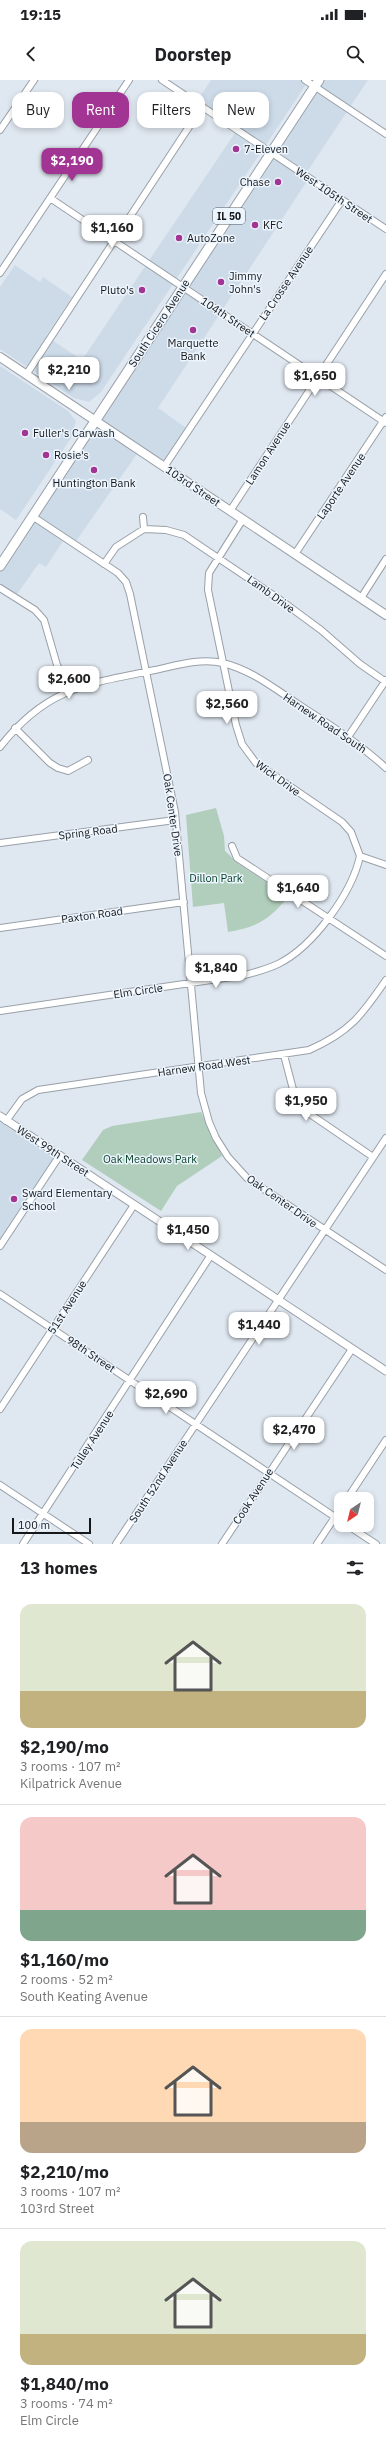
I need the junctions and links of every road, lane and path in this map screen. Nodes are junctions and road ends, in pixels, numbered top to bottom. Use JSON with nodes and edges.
{"nodes":[{"id":1,"x":34,"y":80,"type":"edge"},
{"id":2,"x":129,"y":80,"type":"edge"},
{"id":3,"x":162,"y":80,"type":"edge"},
{"id":4,"x":305,"y":80,"type":"edge"},
{"id":5,"x":317,"y":83,"type":"edge"},
{"id":6,"x":180,"y":92,"type":"edge"},
{"id":7,"x":205,"y":109,"type":"edge"},
{"id":8,"x":188,"y":128,"type":"edge"},
{"id":9,"x":0,"y":130,"type":"edge"},
{"id":10,"x":386,"y":134,"type":"edge"},
{"id":11,"x":271,"y":153,"type":"junction"},
{"id":12,"x":50,"y":198,"type":"junction"},
{"id":13,"x":342,"y":200,"type":"junction"},
{"id":14,"x":386,"y":229,"type":"edge"},
{"id":15,"x":114,"y":241,"type":"junction"},
{"id":16,"x":0,"y":273,"type":"edge"},
{"id":17,"x":386,"y":274,"type":"edge"},
{"id":18,"x":183,"y":286,"type":"junction"},
{"id":19,"x":253,"y":333,"type":"junction"},
{"id":20,"x":0,"y":357,"type":"edge"},
{"id":21,"x":26,"y":374,"type":"junction"},
{"id":22,"x":318,"y":376,"type":"junction"},
{"id":23,"x":385,"y":420,"type":"edge"},
{"id":24,"x":95,"y":421,"type":"junction"},
{"id":25,"x":164,"y":467,"type":"junction"},
{"id":26,"x":230,"y":511,"type":"junction"},
{"id":27,"x":32,"y":516,"type":"junction"},
{"id":28,"x":143,"y":517,"type":"dead end"},
{"id":29,"x":243,"y":520,"type":"junction"},
{"id":30,"x":144,"y":529,"type":"junction"},
{"id":31,"x":295,"y":554,"type":"junction"},
{"id":32,"x":219,"y":557,"type":"junction"},
{"id":33,"x":386,"y":560,"type":"edge"},
{"id":34,"x":104,"y":564,"type":"junction"},
{"id":35,"x":0,"y":566,"type":"edge"},
{"id":36,"x":1,"y":589,"type":"edge"},
{"id":37,"x":360,"y":598,"type":"junction"},
{"id":38,"x":386,"y":615,"type":"edge"},
{"id":39,"x":224,"y":663,"type":"junction"},
{"id":40,"x":147,"y":671,"type":"junction"},
{"id":41,"x":386,"y":681,"type":"edge"},
{"id":42,"x":69,"y":690,"type":"junction"},
{"id":43,"x":15,"y":728,"type":"junction"},
{"id":44,"x":348,"y":737,"type":"junction"},
{"id":45,"x":0,"y":748,"type":"edge"},
{"id":46,"x":88,"y":760,"type":"dead end"},
{"id":47,"x":386,"y":768,"type":"edge"},
{"id":48,"x":175,"y":820,"type":"junction"},
{"id":49,"x":0,"y":843,"type":"edge"},
{"id":50,"x":232,"y":846,"type":"dead end"},
{"id":51,"x":360,"y":856,"type":"junction"},
{"id":52,"x":386,"y":865,"type":"edge"},
{"id":53,"x":184,"y":902,"type":"junction"},
{"id":54,"x":328,"y":918,"type":"junction"},
{"id":55,"x":0,"y":928,"type":"edge"},
{"id":56,"x":386,"y":956,"type":"edge"},
{"id":57,"x":386,"y":980,"type":"edge"},
{"id":58,"x":191,"y":984,"type":"junction"},
{"id":59,"x":0,"y":1011,"type":"edge"},
{"id":60,"x":284,"y":1055,"type":"junction"},
{"id":61,"x":198,"y":1066,"type":"junction"},
{"id":62,"x":3,"y":1118,"type":"edge"},
{"id":63,"x":386,"y":1138,"type":"edge"},
{"id":64,"x":60,"y":1155,"type":"junction"},
{"id":65,"x":374,"y":1157,"type":"junction"},
{"id":66,"x":134,"y":1204,"type":"junction"},
{"id":67,"x":325,"y":1231,"type":"junction"},
{"id":68,"x":0,"y":1246,"type":"edge"},
{"id":69,"x":211,"y":1255,"type":"junction"},
{"id":70,"x":386,"y":1270,"type":"edge"},
{"id":71,"x":0,"y":1294,"type":"edge"},
{"id":72,"x":279,"y":1300,"type":"junction"},
{"id":73,"x":53,"y":1329,"type":"junction"},
{"id":74,"x":352,"y":1349,"type":"junction"},
{"id":75,"x":386,"y":1371,"type":"edge"},
{"id":76,"x":131,"y":1381,"type":"junction"},
{"id":77,"x":0,"y":1409,"type":"edge"},
{"id":78,"x":196,"y":1424,"type":"junction"},
{"id":79,"x":386,"y":1440,"type":"edge"},
{"id":80,"x":269,"y":1473,"type":"junction"},
{"id":81,"x":0,"y":1485,"type":"edge"},
{"id":82,"x":352,"y":1492,"type":"edge"},
{"id":83,"x":43,"y":1514,"type":"junction"},
{"id":84,"x":334,"y":1516,"type":"edge"},
{"id":85,"x":334,"y":1518,"type":"edge"},
{"id":86,"x":358,"y":1532,"type":"edge"},
{"id":87,"x":23,"y":1544,"type":"edge"},
{"id":88,"x":89,"y":1544,"type":"edge"},
{"id":89,"x":116,"y":1544,"type":"edge"},
{"id":90,"x":222,"y":1544,"type":"edge"},
{"id":91,"x":317,"y":1544,"type":"edge"},
{"id":92,"x":376,"y":1544,"type":"edge"}],
"edges":[{"from":1,"to":9,"type":"street"},
{"from":2,"to":12,"type":"street"},
{"from":3,"to":6,"type":"street","name":"West 105th Street"},
{"from":4,"to":5,"type":"street"},
{"from":5,"to":10,"type":"street"},
{"from":5,"to":11,"type":"main road","name":"South Cicero Avenue","number":"IL 50"},
{"from":7,"to":11,"type":"street","name":"West 105th Street"},
{"from":8,"to":15,"type":"street"},
{"from":11,"to":13,"type":"street","name":"West 105th Street"},
{"from":11,"to":18,"type":"main road","name":"South Cicero Avenue","number":"IL 50"},
{"from":12,"to":15,"type":"street","name":"104th Street"},
{"from":12,"to":16,"type":"street"},
{"from":13,"to":14,"type":"street","name":"West 105th Street"},
{"from":13,"to":19,"type":"street","name":"La Crosse Avenue"},
{"from":15,"to":18,"type":"street","name":"104th Street"},
{"from":15,"to":21,"type":"street"},
{"from":17,"to":22,"type":"street","name":"Lamon Avenue"},
{"from":18,"to":19,"type":"street","name":"104th Street"},
{"from":18,"to":24,"type":"main road","name":"South Cicero Avenue","number":"IL 50"},
{"from":19,"to":22,"type":"street","name":"104th Street"},
{"from":19,"to":25,"type":"street","name":"La Crosse Avenue"},
{"from":20,"to":21,"type":"main road","name":"103rd Street"},
{"from":21,"to":24,"type":"main road","name":"103rd Street"},
{"from":22,"to":23,"type":"street","name":"104th Street"},
{"from":22,"to":26,"type":"street","name":"Lamon Avenue"},
{"from":23,"to":31,"type":"street","name":"Laporte Avenue"},
{"from":24,"to":25,"type":"main road","name":"103rd Street"},
{"from":24,"to":27,"type":"main road","name":"South Cicero Avenue","number":"IL 50"},
{"from":25,"to":26,"type":"main road","name":"103rd Street"},
{"from":26,"to":29,"type":"main road","name":"103rd Street"},
{"from":27,"to":34,"type":"street","name":"Oak Center Drive"},
{"from":27,"to":35,"type":"main road","name":"South Cicero Avenue","number":"IL 50"},
{"from":28,"to":30,"type":"street"},
{"from":29,"to":31,"type":"main road","name":"103rd Street"},
{"from":29,"to":32,"type":"street","name":"Wick Drive"},
{"from":30,"to":32,"type":"street","name":"Lamb Drive"},
{"from":30,"to":34,"type":"street"},
{"from":31,"to":37,"type":"main road","name":"103rd Street"},
{"from":32,"to":39,"type":"street","name":"Wick Drive"},
{"from":32,"to":41,"type":"street","name":"Lamb Drive"},
{"from":33,"to":37,"type":"street"},
{"from":34,"to":40,"type":"street","name":"Oak Center Drive"},
{"from":36,"to":42,"type":"street"},
{"from":37,"to":38,"type":"main road","name":"103rd Street"},
{"from":39,"to":40,"type":"street","name":"Harnew Road South"},
{"from":39,"to":44,"type":"street","name":"Harnew Road South"},
{"from":39,"to":51,"type":"street","name":"Wick Drive"},
{"from":40,"to":42,"type":"street","name":"Harnew Road South"},
{"from":40,"to":48,"type":"street","name":"Oak Center Drive"},
{"from":41,"to":44,"type":"street"},
{"from":42,"to":43,"type":"street","name":"Harnew Road South"},
{"from":43,"to":45,"type":"street","name":"Harnew Road South"},
{"from":43,"to":46,"type":"street"},
{"from":44,"to":47,"type":"street","name":"Harnew Road South"},
{"from":48,"to":49,"type":"street","name":"Spring Road"},
{"from":48,"to":53,"type":"street","name":"Oak Center Drive"},
{"from":50,"to":54,"type":"street"},
{"from":51,"to":52,"type":"street"},
{"from":51,"to":54,"type":"street","name":"Elm Circle"},
{"from":53,"to":55,"type":"street","name":"Paxton Road"},
{"from":53,"to":58,"type":"street","name":"Oak Center Drive"},
{"from":54,"to":56,"type":"street"},
{"from":54,"to":58,"type":"street","name":"Elm Circle"},
{"from":57,"to":60,"type":"street","name":"Harnew Road West"},
{"from":58,"to":59,"type":"street","name":"Elm Circle"},
{"from":58,"to":61,"type":"street","name":"Oak Center Drive"},
{"from":60,"to":61,"type":"street","name":"Harnew Road West"},
{"from":60,"to":65,"type":"street"},
{"from":61,"to":62,"type":"street","name":"Harnew Road West"},
{"from":61,"to":67,"type":"street","name":"Oak Center Drive"},
{"from":62,"to":64,"type":"street","name":"West 99th Street"},
{"from":63,"to":65,"type":"street","name":"South 52nd Avenue"},
{"from":64,"to":66,"type":"street","name":"West 99th Street"},
{"from":64,"to":68,"type":"street"},
{"from":65,"to":67,"type":"street","name":"South 52nd Avenue"},
{"from":66,"to":69,"type":"street","name":"West 99th Street"},
{"from":66,"to":73,"type":"street","name":"51st Avenue"},
{"from":67,"to":70,"type":"street","name":"Oak Center Drive"},
{"from":67,"to":72,"type":"street","name":"South 52nd Avenue"},
{"from":69,"to":72,"type":"street","name":"West 99th Street"},
{"from":69,"to":76,"type":"street","name":"Tulley Avenue"},
{"from":71,"to":73,"type":"street","name":"98th Street"},
{"from":72,"to":74,"type":"street","name":"West 99th Street"},
{"from":72,"to":78,"type":"street","name":"South 52nd Avenue"},
{"from":73,"to":76,"type":"street","name":"98th Street"},
{"from":73,"to":77,"type":"street","name":"51st Avenue"},
{"from":74,"to":75,"type":"street","name":"West 99th Street"},
{"from":74,"to":80,"type":"street","name":"Cook Avenue"},
{"from":76,"to":78,"type":"street","name":"98th Street"},
{"from":76,"to":83,"type":"street","name":"Tulley Avenue"},
{"from":78,"to":80,"type":"street","name":"98th Street"},
{"from":78,"to":89,"type":"street","name":"South 52nd Avenue"},
{"from":79,"to":82,"type":"street"},
{"from":80,"to":84,"type":"street","name":"98th Street"},
{"from":80,"to":90,"type":"street","name":"Cook Avenue"},
{"from":81,"to":83,"type":"street"},
{"from":83,"to":87,"type":"street","name":"Tulley Avenue"},
{"from":83,"to":88,"type":"street"},
{"from":85,"to":91,"type":"street"},
{"from":86,"to":92,"type":"street"}]}
